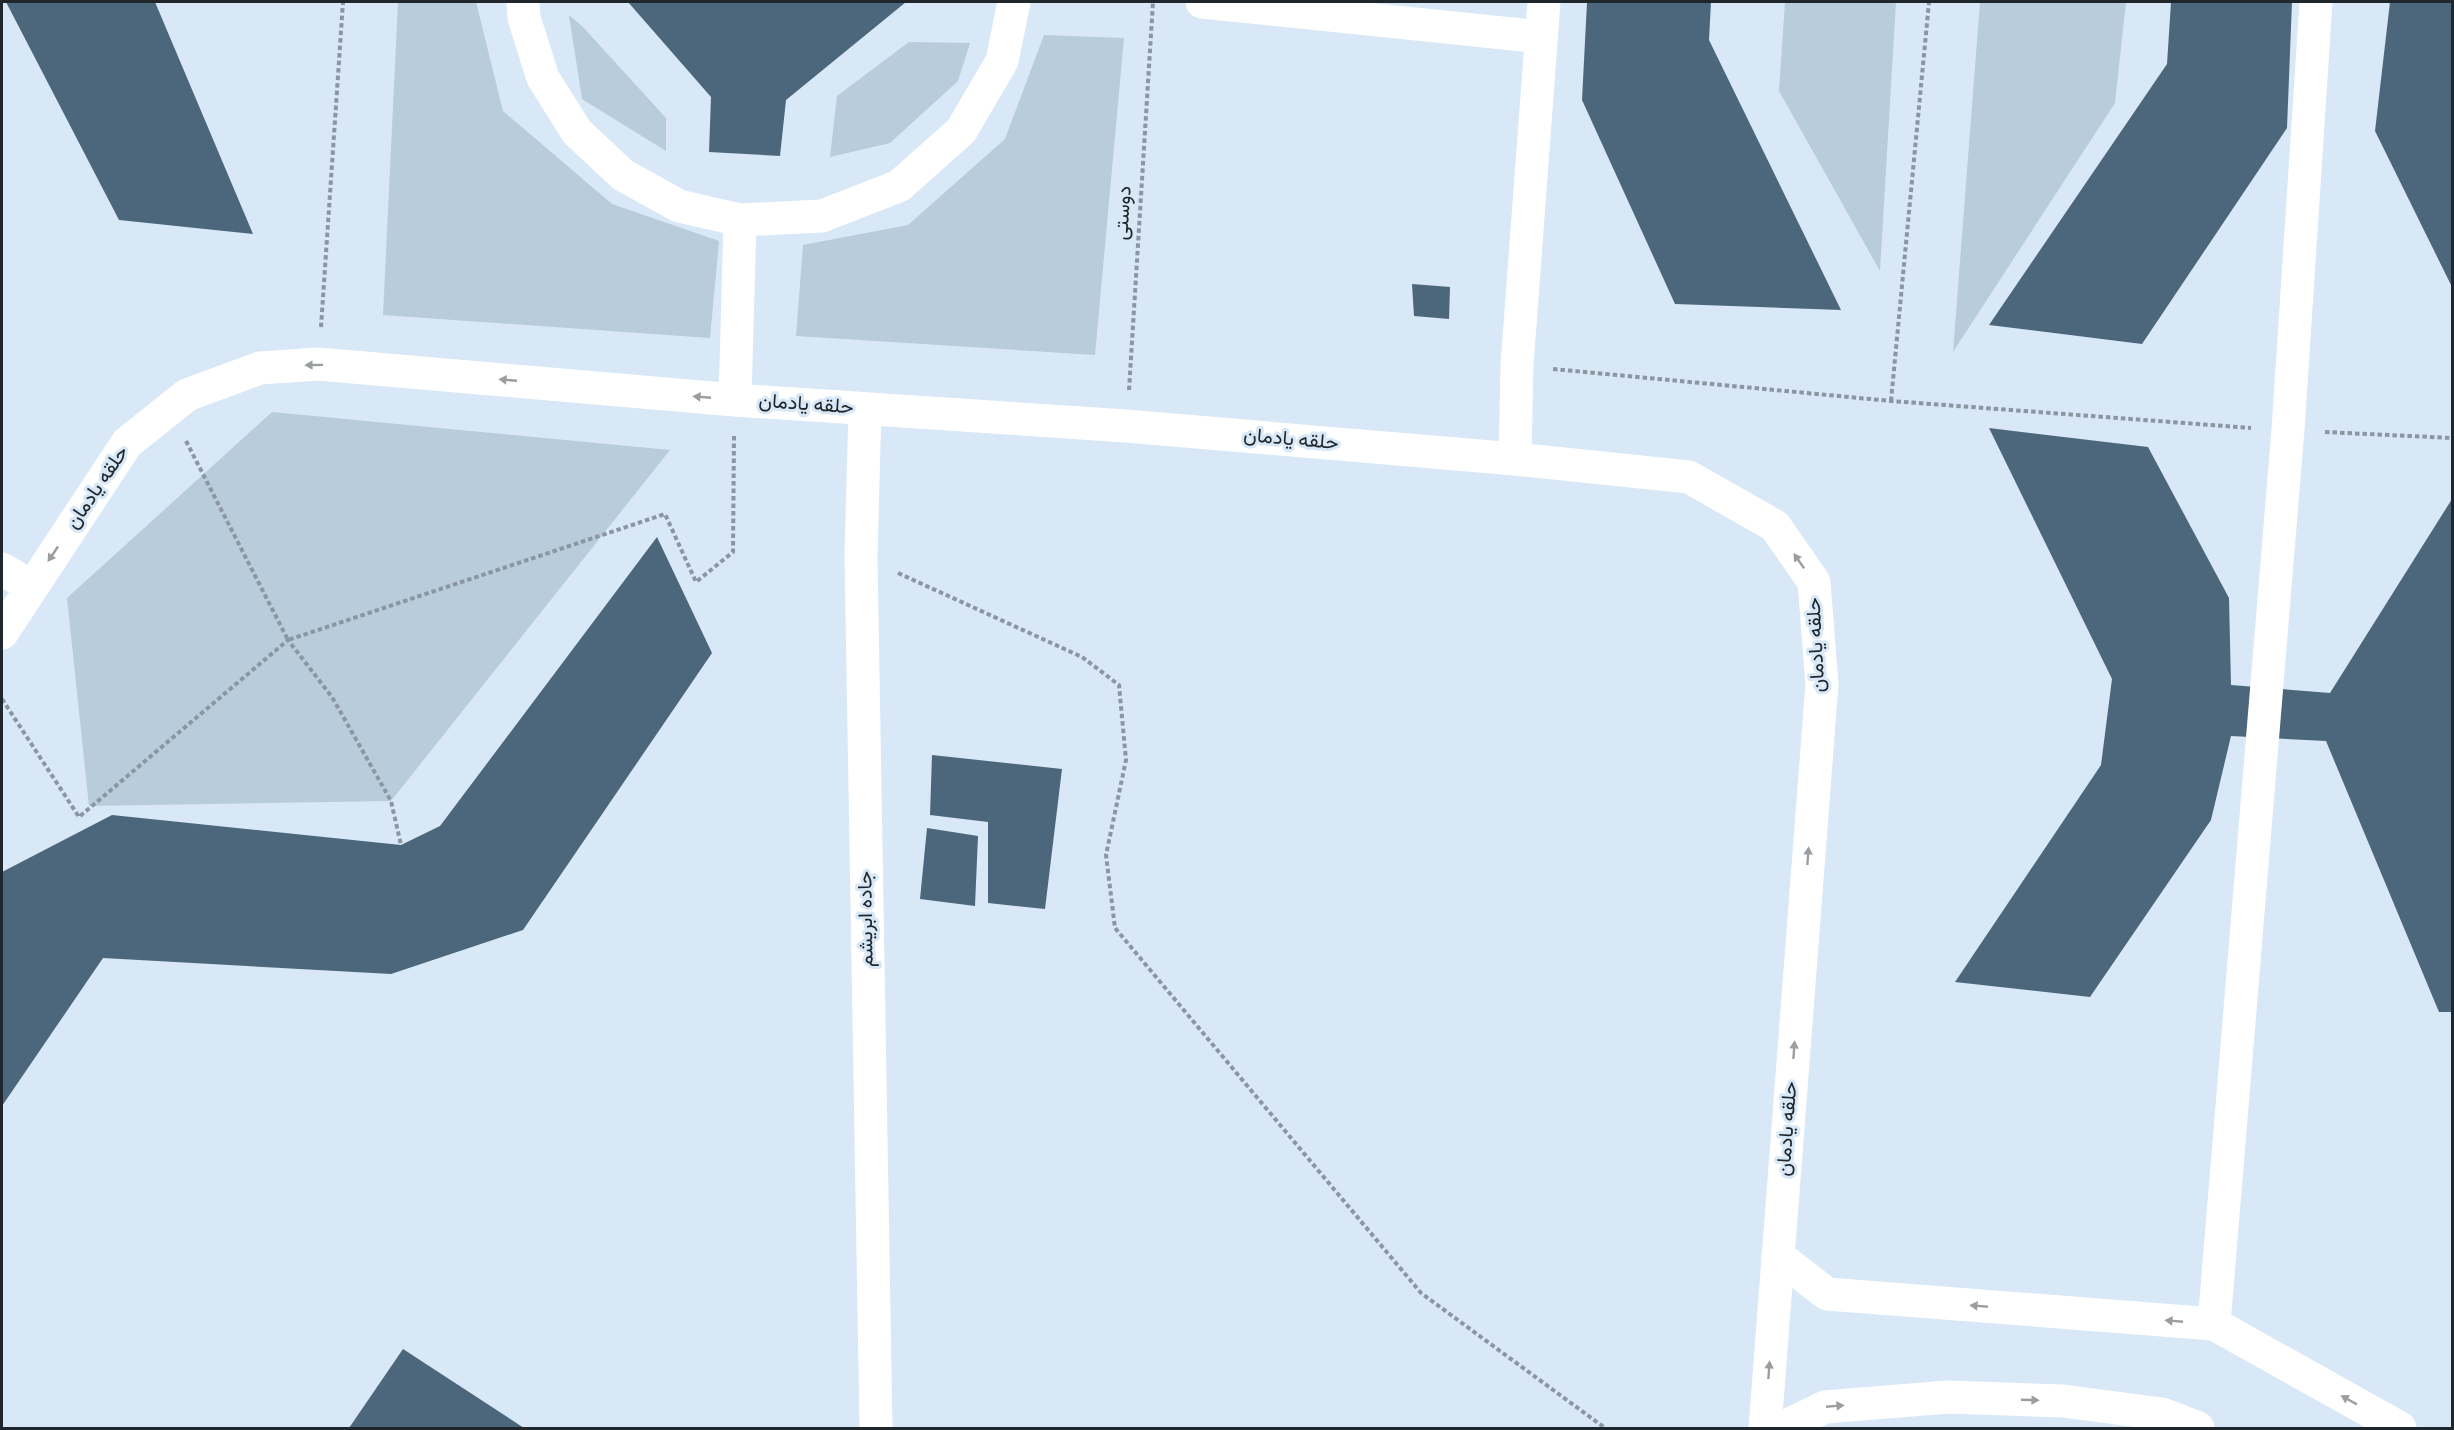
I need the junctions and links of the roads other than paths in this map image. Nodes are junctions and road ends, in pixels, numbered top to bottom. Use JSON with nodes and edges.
{"nodes":[{"id":1,"x":523,"y":2,"type":"edge"},
{"id":2,"x":1014,"y":2,"type":"edge"},
{"id":3,"x":1202,"y":2,"type":"edge"},
{"id":4,"x":1544,"y":2,"type":"edge"},
{"id":5,"x":2316,"y":2,"type":"edge"},
{"id":6,"x":1541,"y":37,"type":"junction"},
{"id":7,"x":740,"y":220,"type":"junction"},
{"id":8,"x":735,"y":400,"type":"junction"},
{"id":9,"x":866,"y":409,"type":"junction"},
{"id":10,"x":1515,"y":459,"type":"junction"},
{"id":11,"x":2,"y":570,"type":"edge"},
{"id":12,"x":31,"y":586,"type":"junction"},
{"id":13,"x":2,"y":633,"type":"edge"},
{"id":14,"x":1778,"y":1256,"type":"junction"},
{"id":15,"x":2214,"y":1324,"type":"junction"},
{"id":16,"x":876,"y":1428,"type":"edge"},
{"id":17,"x":1765,"y":1428,"type":"edge"},
{"id":18,"x":1782,"y":1428,"type":"edge"},
{"id":19,"x":2198,"y":1428,"type":"edge"},
{"id":20,"x":2400,"y":1428,"type":"edge"}],
"edges":[{"from":1,"to":7,"type":"street"},
{"from":2,"to":7,"type":"street"},
{"from":3,"to":6,"type":"street"},
{"from":4,"to":6,"type":"street"},
{"from":5,"to":15,"type":"street"},
{"from":6,"to":10,"type":"street"},
{"from":7,"to":8,"type":"street"},
{"from":8,"to":9,"type":"street","name":"حلقه یادمان"},
{"from":8,"to":12,"type":"street","name":"حلقه یادمان","one_way":true},
{"from":9,"to":10,"type":"street","name":"حلقه یادمان"},
{"from":9,"to":16,"type":"street","name":"جاده ابریشم"},
{"from":14,"to":10,"type":"street","name":"حلقه یادمان","one_way":true},
{"from":11,"to":12,"type":"street"},
{"from":12,"to":13,"type":"street","name":"حلقه یادمان"},
{"from":15,"to":14,"type":"street","one_way":true},
{"from":17,"to":14,"type":"street","name":"حلقه یادمان","one_way":true},
{"from":20,"to":15,"type":"street","one_way":true},
{"from":18,"to":19,"type":"street","one_way":true}]}
